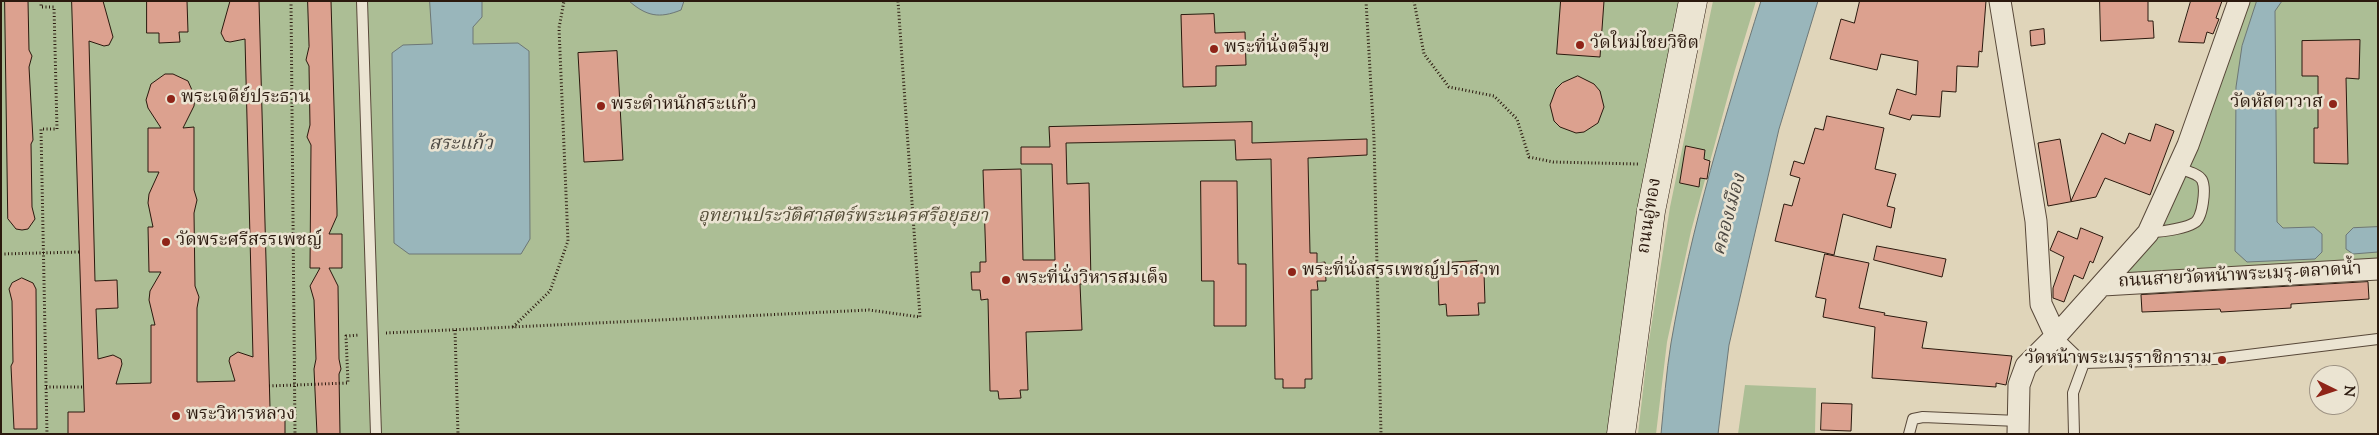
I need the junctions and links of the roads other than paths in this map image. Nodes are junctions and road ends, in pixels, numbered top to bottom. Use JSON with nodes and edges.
{"nodes":[{"id":1,"x":362,"y":1,"type":"edge"},
{"id":2,"x":1693,"y":1,"type":"edge"},
{"id":3,"x":2000,"y":1,"type":"edge"},
{"id":4,"x":2238,"y":1,"type":"edge"},
{"id":5,"x":2178,"y":168,"type":"junction"},
{"id":6,"x":2148,"y":234,"type":"junction"},
{"id":7,"x":2378,"y":269,"type":"edge"},
{"id":8,"x":2103,"y":285,"type":"junction"},
{"id":9,"x":2056,"y":336,"type":"junction"},
{"id":10,"x":2378,"y":338,"type":"edge"},
{"id":11,"x":2084,"y":363,"type":"junction"},
{"id":12,"x":2018,"y":428,"type":"edge"},
{"id":13,"x":376,"y":434,"type":"edge"},
{"id":14,"x":1621,"y":434,"type":"edge"},
{"id":15,"x":1909,"y":434,"type":"edge"},
{"id":16,"x":2074,"y":434,"type":"edge"}],
"edges":[{"from":1,"to":13,"type":"lane"},
{"from":2,"to":14,"type":"main road","name":"ถนนอู่ทอง"},
{"from":3,"to":9,"type":"street"},
{"from":4,"to":5,"type":"street"},
{"from":5,"to":6,"type":"street"},
{"from":5,"to":6,"type":"lane"},
{"from":6,"to":8,"type":"street"},
{"from":7,"to":8,"type":"street","name":"ถนนสายวัดหน้าพระเมรุ-ตลาดน้ำ"},
{"from":8,"to":9,"type":"street"},
{"from":9,"to":11,"type":"lane"},
{"from":9,"to":12,"type":"street"},
{"from":10,"to":11,"type":"lane"},
{"from":11,"to":16,"type":"lane"},
{"from":12,"to":15,"type":"lane"}]}
